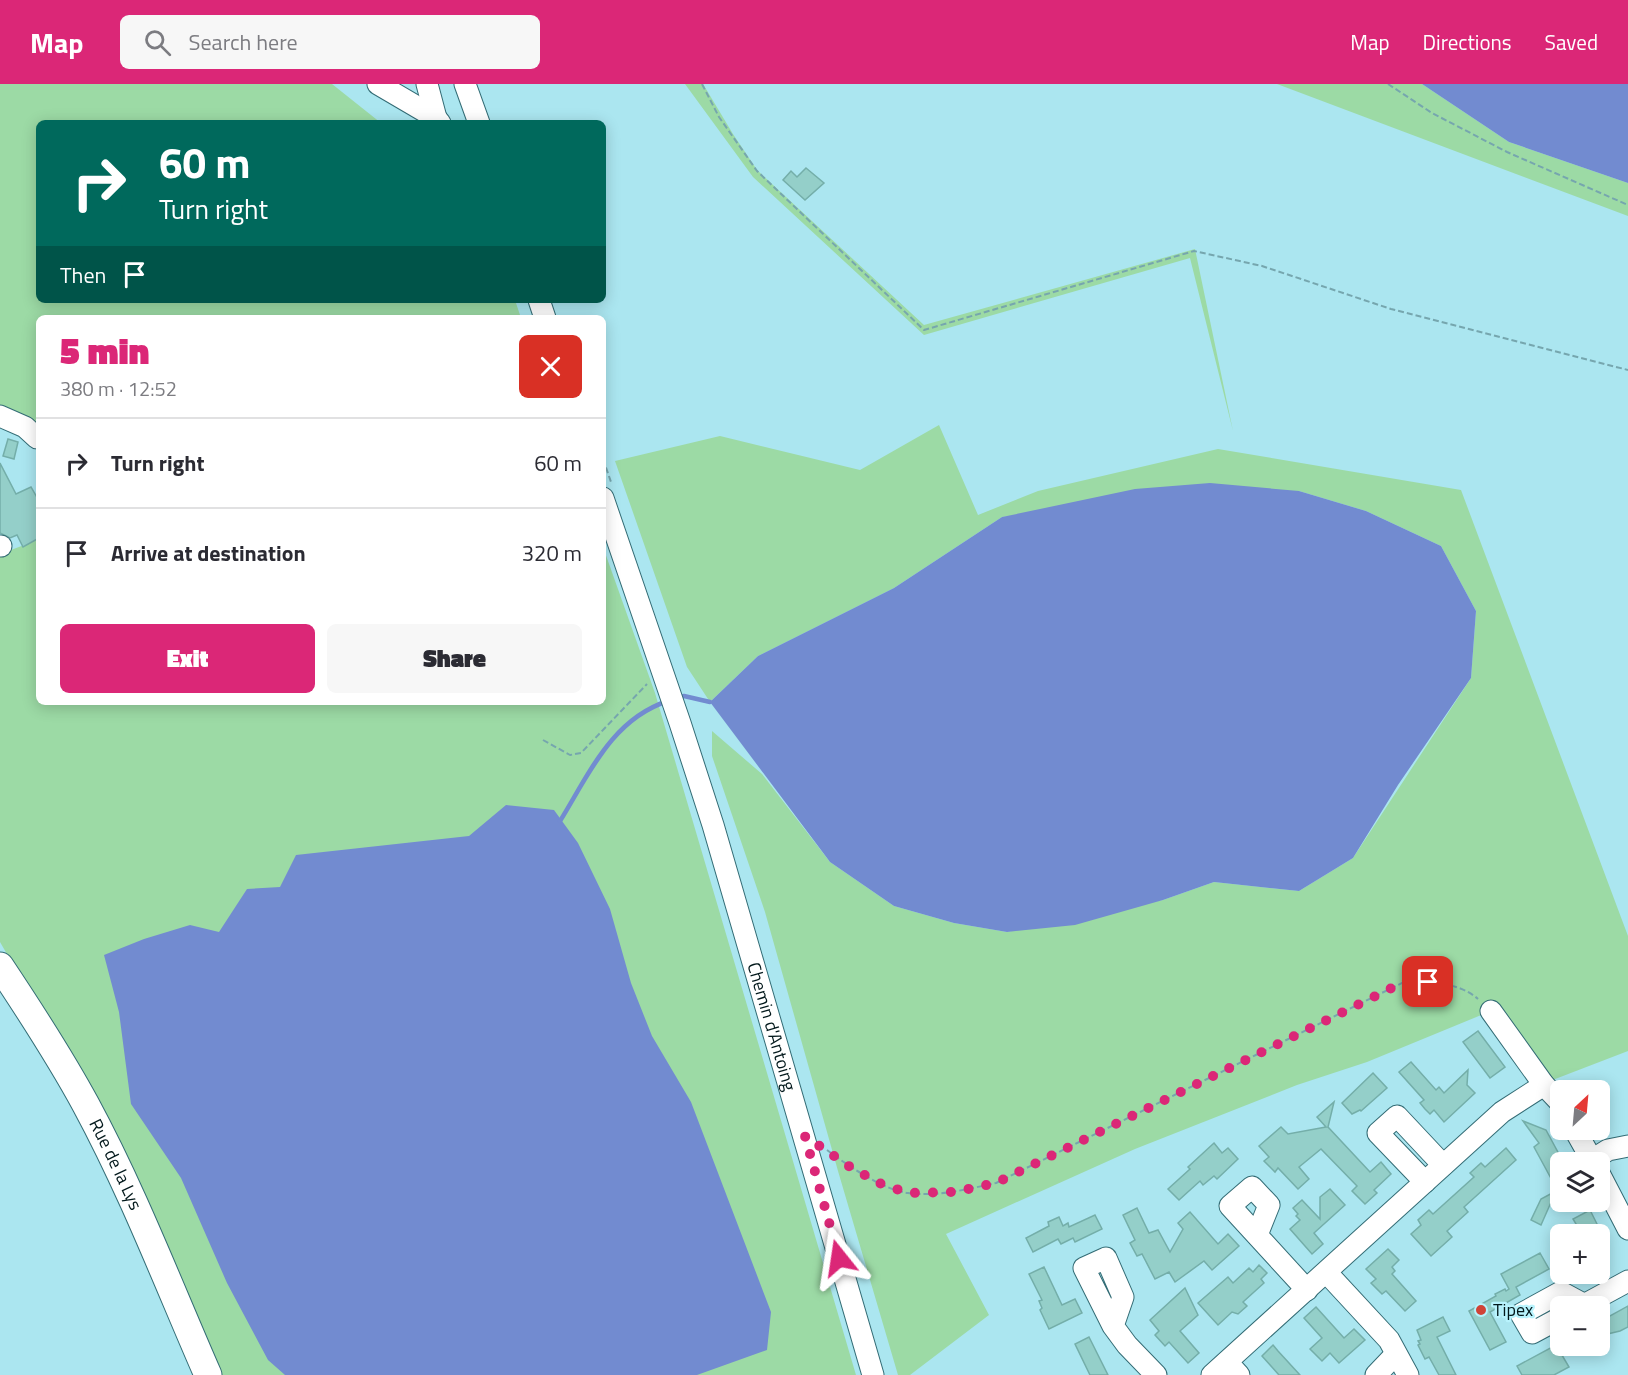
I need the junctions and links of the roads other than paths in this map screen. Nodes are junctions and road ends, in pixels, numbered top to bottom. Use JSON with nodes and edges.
{"nodes":[{"id":1,"x":378,"y":84,"type":"edge"},
{"id":2,"x":427,"y":84,"type":"edge"},
{"id":3,"x":465,"y":84,"type":"edge"},
{"id":4,"x":438,"y":120,"type":"edge"},
{"id":5,"x":478,"y":120,"type":"edge"},
{"id":6,"x":0,"y":416,"type":"edge"},
{"id":7,"x":36,"y":437,"type":"edge"},
{"id":8,"x":606,"y":508,"type":"edge"},
{"id":9,"x":0,"y":966,"type":"edge"},
{"id":10,"x":1491,"y":1011,"type":"road end"},
{"id":11,"x":1544,"y":1085,"type":"junction"},
{"id":12,"x":1550,"y":1091,"type":"edge"},
{"id":13,"x":1628,"y":1146,"type":"edge"},
{"id":14,"x":1606,"y":1152,"type":"edge"},
{"id":15,"x":1443,"y":1165,"type":"junction"},
{"id":16,"x":1425,"y":1182,"type":"junction"},
{"id":17,"x":1610,"y":1194,"type":"edge"},
{"id":18,"x":1628,"y":1229,"type":"edge"},
{"id":19,"x":1257,"y":1235,"type":"dead end"},
{"id":20,"x":1327,"y":1273,"type":"junction"},
{"id":21,"x":1628,"y":1281,"type":"edge"},
{"id":22,"x":1307,"y":1290,"type":"junction"},
{"id":23,"x":1554,"y":1296,"type":"edge"},
{"id":24,"x":1568,"y":1296,"type":"edge"},
{"id":25,"x":1602,"y":1296,"type":"edge"},
{"id":26,"x":1550,"y":1298,"type":"edge"},
{"id":27,"x":1550,"y":1323,"type":"edge"},
{"id":28,"x":1113,"y":1326,"type":"dead end"},
{"id":29,"x":1396,"y":1354,"type":"junction"},
{"id":30,"x":1226,"y":1371,"type":"edge"},
{"id":31,"x":208,"y":1375,"type":"edge"},
{"id":32,"x":873,"y":1375,"type":"edge"},
{"id":33,"x":1156,"y":1375,"type":"edge"},
{"id":34,"x":1376,"y":1375,"type":"edge"},
{"id":35,"x":1408,"y":1375,"type":"edge"}],
"edges":[{"from":1,"to":4,"type":"street"},
{"from":2,"to":4,"type":"street"},
{"from":3,"to":5,"type":"street"},
{"from":6,"to":7,"type":"street"},
{"from":8,"to":32,"type":"street","name":"Chemin d'Antoing"},
{"from":9,"to":31,"type":"main road","name":"Rue de la Lys"},
{"from":10,"to":11,"type":"street"},
{"from":11,"to":12,"type":"street"},
{"from":11,"to":15,"type":"street"},
{"from":13,"to":14,"type":"street"},
{"from":15,"to":16,"type":"street"},
{"from":15,"to":16,"type":"street"},
{"from":16,"to":20,"type":"street"},
{"from":17,"to":18,"type":"street"},
{"from":19,"to":22,"type":"street"},
{"from":20,"to":22,"type":"street"},
{"from":20,"to":29,"type":"street"},
{"from":21,"to":25,"type":"street"},
{"from":22,"to":30,"type":"street"},
{"from":23,"to":24,"type":"street"},
{"from":26,"to":27,"type":"street"},
{"from":28,"to":33,"type":"street"},
{"from":29,"to":34,"type":"street"},
{"from":29,"to":35,"type":"street"}]}
